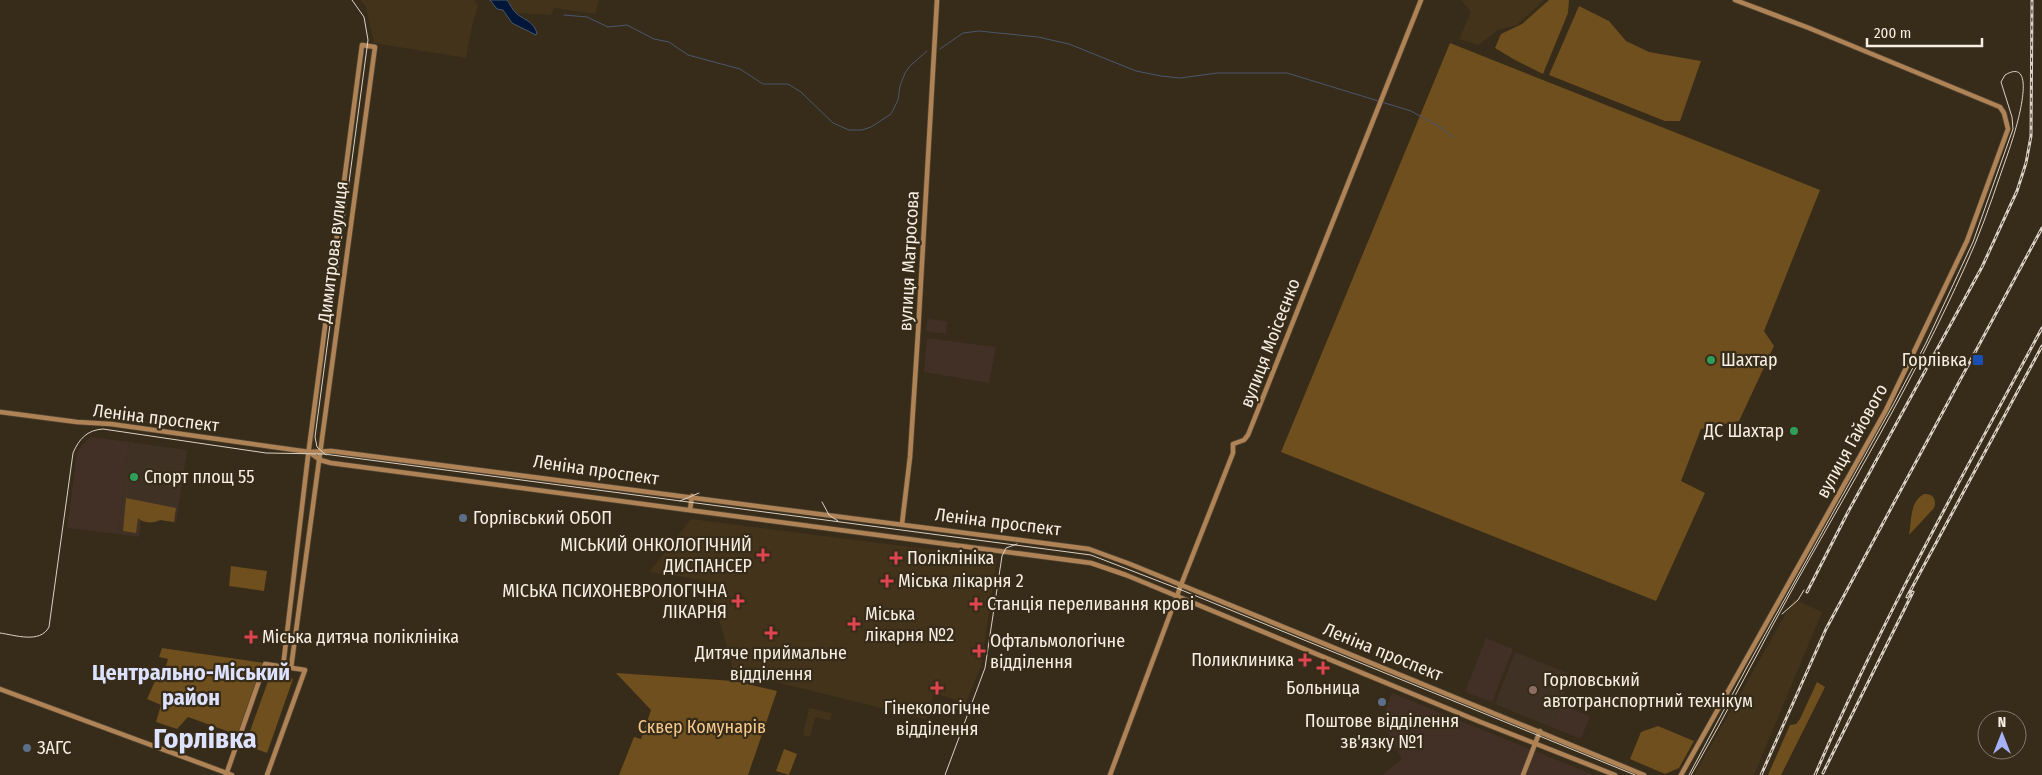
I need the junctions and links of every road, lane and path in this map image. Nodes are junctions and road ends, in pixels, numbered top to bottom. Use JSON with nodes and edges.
{"nodes":[{"id":1,"x":937,"y":0,"type":"edge"},
{"id":2,"x":1421,"y":0,"type":"edge"},
{"id":3,"x":1736,"y":0,"type":"edge"},
{"id":4,"x":0,"y":412,"type":"edge"},
{"id":5,"x":322,"y":450,"type":"junction"},
{"id":6,"x":308,"y":452,"type":"junction"},
{"id":7,"x":320,"y":460,"type":"junction"},
{"id":8,"x":692,"y":496,"type":"junction"},
{"id":9,"x":690,"y":510,"type":"junction"},
{"id":10,"x":902,"y":524,"type":"junction"},
{"id":11,"x":1181,"y":585,"type":"junction"},
{"id":12,"x":1177,"y":596,"type":"junction"},
{"id":13,"x":283,"y":666,"type":"junction"},
{"id":14,"x":292,"y":668,"type":"junction"},
{"id":15,"x":0,"y":689,"type":"edge"},
{"id":16,"x":1540,"y":732,"type":"junction"},
{"id":17,"x":1536,"y":743,"type":"junction"},
{"id":18,"x":1598,"y":768,"type":"junction"},
{"id":19,"x":228,"y":774,"type":"edge"},
{"id":20,"x":1596,"y":774,"type":"edge"},
{"id":21,"x":267,"y":775,"type":"edge"},
{"id":22,"x":1110,"y":775,"type":"edge"},
{"id":23,"x":1523,"y":775,"type":"edge"},
{"id":24,"x":1615,"y":775,"type":"edge"},
{"id":25,"x":1644,"y":775,"type":"edge"},
{"id":26,"x":1681,"y":775,"type":"edge"}],
"edges":[{"from":1,"to":10,"type":"street","name":"вулиця Матросова"},
{"from":2,"to":11,"type":"street","name":"вулиця Моісеєнко"},
{"from":3,"to":26,"type":"street","name":"вулиця Гайового"},
{"from":4,"to":6,"type":"street","name":"Леніна проспект"},
{"from":5,"to":6,"type":"street","name":"Леніна проспект"},
{"from":5,"to":6,"type":"street","name":"Димитрова вулиця"},
{"from":5,"to":7,"type":"street","name":"Димитрова вулиця"},
{"from":5,"to":8,"type":"street","name":"Леніна проспект"},
{"from":6,"to":7,"type":"street","name":"Леніна проспект"},
{"from":6,"to":13,"type":"street","name":"Димитрова вулиця"},
{"from":7,"to":9,"type":"street","name":"Леніна проспект"},
{"from":7,"to":14,"type":"street","name":"Димитрова вулиця"},
{"from":8,"to":9,"type":"street"},
{"from":8,"to":10,"type":"street","name":"Леніна проспект"},
{"from":9,"to":12,"type":"street","name":"Леніна проспект"},
{"from":10,"to":11,"type":"street","name":"Леніна проспект"},
{"from":11,"to":12,"type":"street","name":"вулиця Моісеєнко"},
{"from":11,"to":16,"type":"street","name":"Леніна проспект"},
{"from":12,"to":17,"type":"street","name":"Леніна проспект"},
{"from":12,"to":22,"type":"street","name":"вулиця Моісеєнко"},
{"from":13,"to":14,"type":"street"},
{"from":13,"to":19,"type":"street"},
{"from":14,"to":21,"type":"street"},
{"from":15,"to":19,"type":"street"},
{"from":16,"to":17,"type":"street"},
{"from":16,"to":25,"type":"street","name":"Леніна проспект"},
{"from":17,"to":18,"type":"street","name":"Леніна проспект"},
{"from":17,"to":23,"type":"street"},
{"from":18,"to":20,"type":"street"},
{"from":18,"to":24,"type":"street","name":"Леніна проспект"}]}
